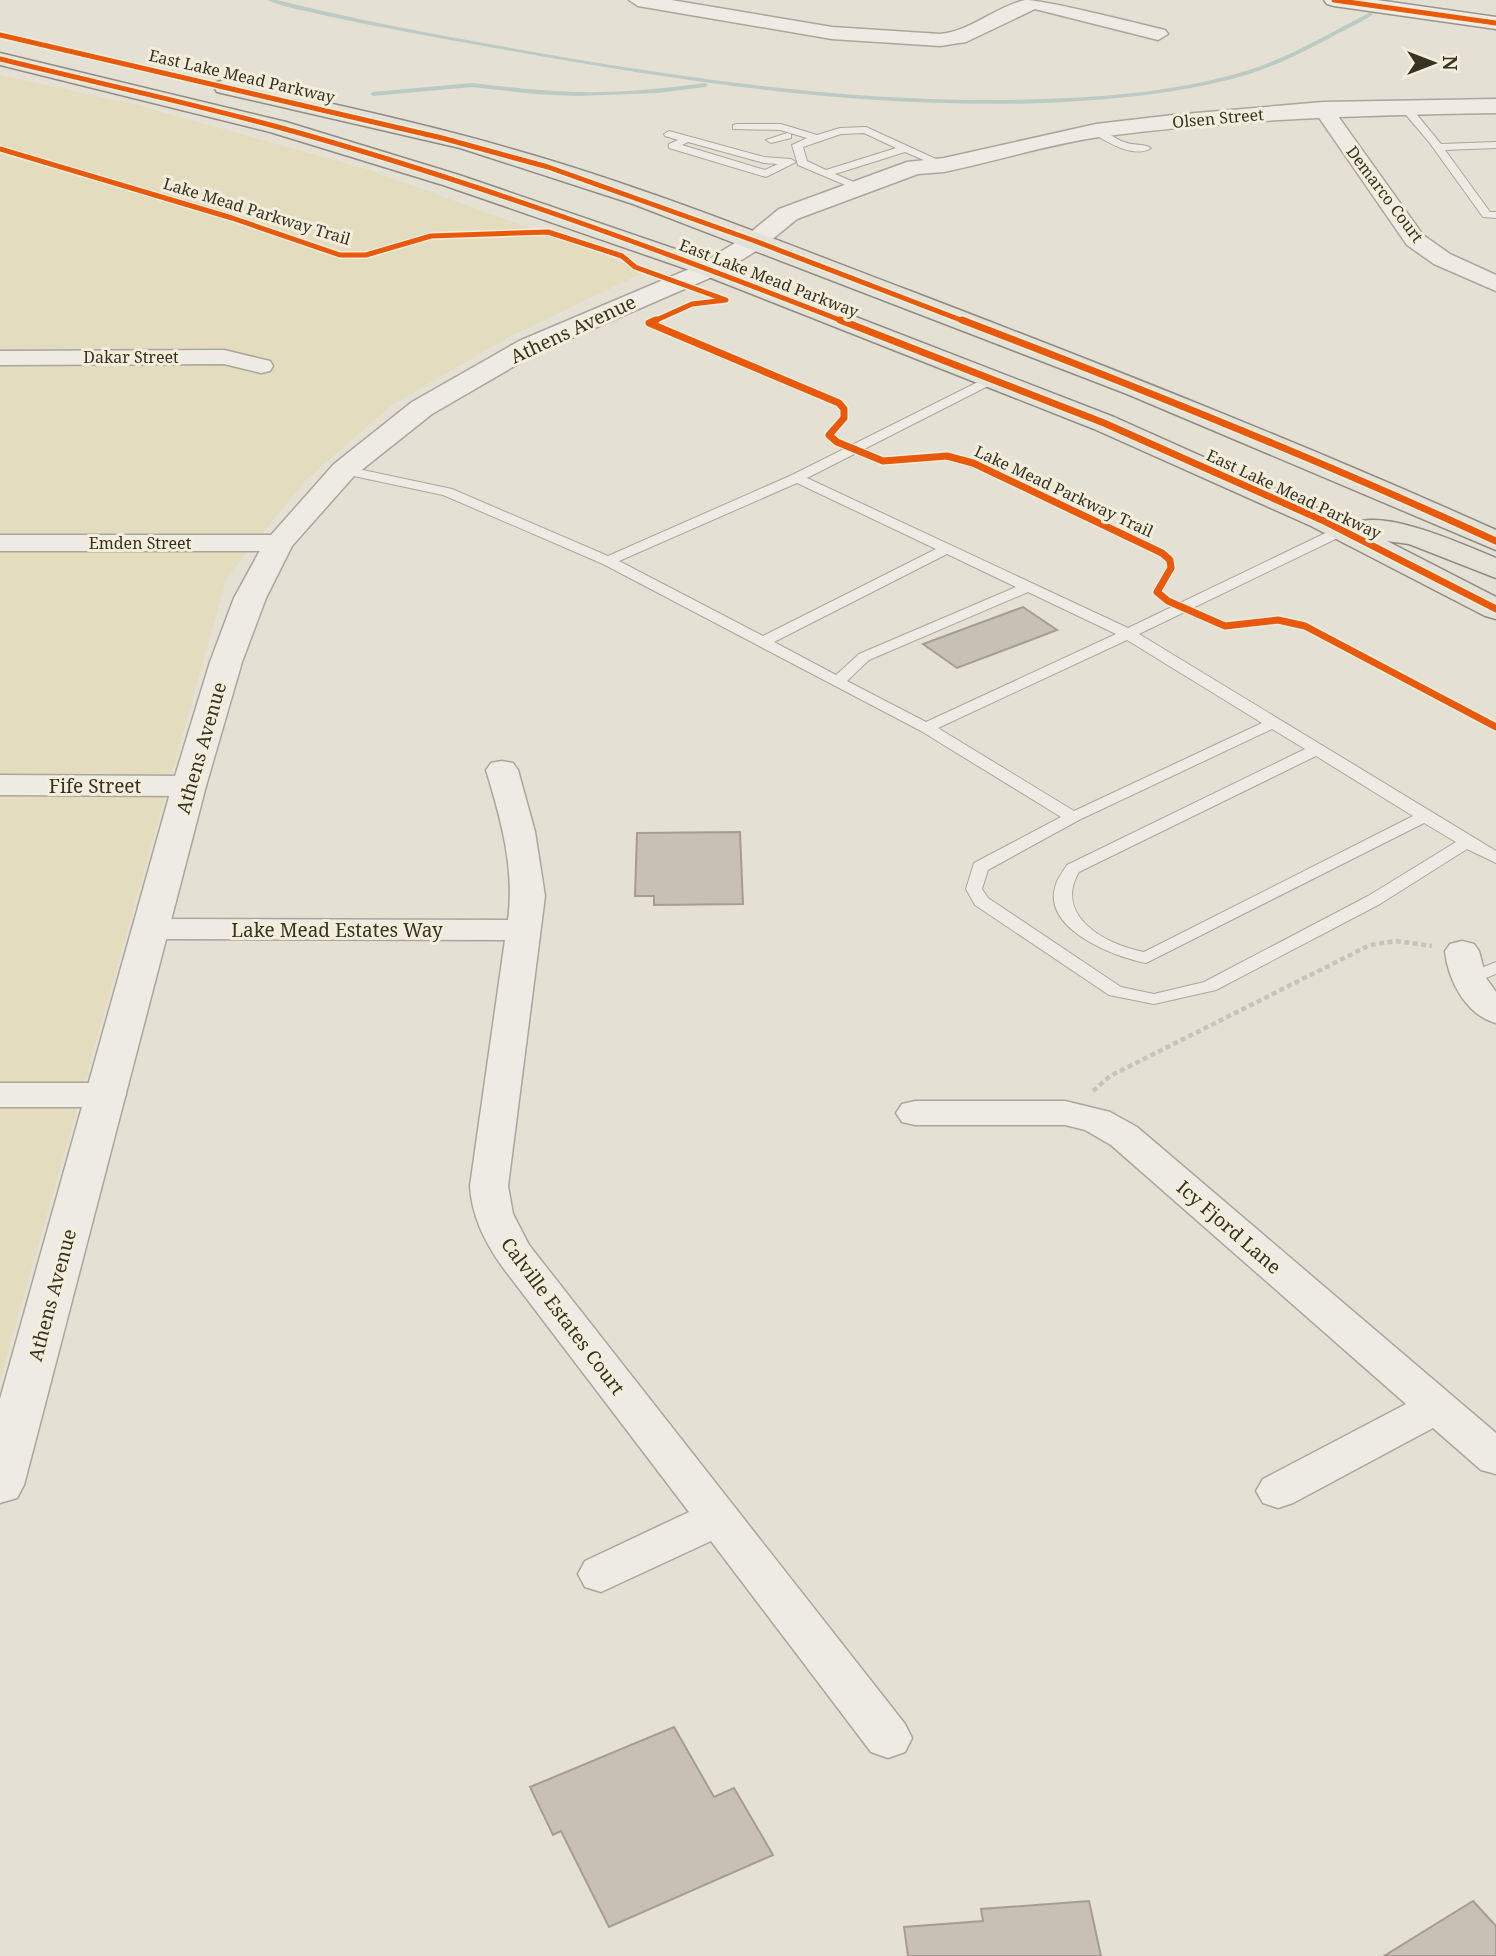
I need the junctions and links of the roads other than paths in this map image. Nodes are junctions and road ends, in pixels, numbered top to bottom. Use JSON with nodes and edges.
{"nodes":[{"id":1,"x":638,"y":0,"type":"edge"},
{"id":2,"x":738,"y":0,"type":"edge"},
{"id":3,"x":1335,"y":0,"type":"edge"},
{"id":4,"x":1436,"y":0,"type":"edge"},
{"id":5,"x":1036,"y":2,"type":"edge"},
{"id":6,"x":708,"y":12,"type":"junction"},
{"id":7,"x":1494,"y":18,"type":"edge"},
{"id":8,"x":1158,"y":34,"type":"dead end"},
{"id":9,"x":0,"y":35,"type":"edge"},
{"id":10,"x":0,"y":59,"type":"edge"},
{"id":11,"x":1496,"y":106,"type":"edge"},
{"id":12,"x":1405,"y":107,"type":"junction"},
{"id":13,"x":1323,"y":109,"type":"junction"},
{"id":14,"x":737,"y":127,"type":"dead end"},
{"id":15,"x":1096,"y":131,"type":"junction"},
{"id":16,"x":669,"y":134,"type":"dead end"},
{"id":17,"x":759,"y":134,"type":"dead end"},
{"id":18,"x":792,"y":135,"type":"junction"},
{"id":19,"x":718,"y":136,"type":"dead end"},
{"id":20,"x":695,"y":137,"type":"junction"},
{"id":21,"x":740,"y":141,"type":"dead end"},
{"id":22,"x":771,"y":141,"type":"dead end"},
{"id":23,"x":821,"y":141,"type":"junction"},
{"id":24,"x":1496,"y":145,"type":"edge"},
{"id":25,"x":1438,"y":147,"type":"junction"},
{"id":26,"x":906,"y":148,"type":"junction"},
{"id":27,"x":1146,"y":148,"type":"dead end"},
{"id":28,"x":797,"y":162,"type":"junction"},
{"id":29,"x":944,"y":166,"type":"junction"},
{"id":30,"x":826,"y":173,"type":"junction"},
{"id":31,"x":857,"y":187,"type":"junction"},
{"id":32,"x":1496,"y":215,"type":"edge"},
{"id":33,"x":732,"y":255,"type":"junction"},
{"id":34,"x":1496,"y":284,"type":"edge"},
{"id":35,"x":0,"y":358,"type":"edge"},
{"id":36,"x":261,"y":366,"type":"dead end"},
{"id":37,"x":992,"y":379,"type":"junction"},
{"id":38,"x":344,"y":470,"type":"junction"},
{"id":39,"x":797,"y":478,"type":"junction"},
{"id":40,"x":1343,"y":530,"type":"junction"},
{"id":41,"x":1496,"y":541,"type":"edge"},
{"id":42,"x":0,"y":543,"type":"edge"},
{"id":43,"x":279,"y":543,"type":"junction"},
{"id":44,"x":947,"y":549,"type":"junction"},
{"id":45,"x":608,"y":561,"type":"junction"},
{"id":46,"x":1496,"y":569,"type":"edge"},
{"id":47,"x":1028,"y":587,"type":"junction"},
{"id":48,"x":1496,"y":609,"type":"edge"},
{"id":49,"x":1128,"y":634,"type":"junction"},
{"id":50,"x":763,"y":642,"type":"junction"},
{"id":51,"x":837,"y":682,"type":"junction"},
{"id":52,"x":1273,"y":723,"type":"junction"},
{"id":53,"x":926,"y":728,"type":"junction"},
{"id":54,"x":1316,"y":750,"type":"junction"},
{"id":55,"x":502,"y":770,"type":"dead end"},
{"id":56,"x":0,"y":785,"type":"edge"},
{"id":57,"x":189,"y":786,"type":"junction"},
{"id":58,"x":1425,"y":816,"type":"junction"},
{"id":59,"x":1073,"y":817,"type":"junction"},
{"id":60,"x":1467,"y":842,"type":"junction"},
{"id":61,"x":1496,"y":858,"type":"edge"},
{"id":62,"x":150,"y":929,"type":"junction"},
{"id":63,"x":523,"y":930,"type":"junction"},
{"id":64,"x":1475,"y":966,"type":"edge"},
{"id":65,"x":1496,"y":1012,"type":"edge"},
{"id":66,"x":0,"y":1095,"type":"edge"},
{"id":67,"x":107,"y":1095,"type":"junction"},
{"id":68,"x":915,"y":1113,"type":"dead end"},
{"id":69,"x":1437,"y":1407,"type":"junction"},
{"id":70,"x":1496,"y":1458,"type":"edge"},
{"id":71,"x":0,"y":1485,"type":"edge"},
{"id":72,"x":1278,"y":1491,"type":"dead end"},
{"id":73,"x":717,"y":1518,"type":"junction"},
{"id":74,"x":601,"y":1574,"type":"dead end"},
{"id":75,"x":888,"y":1738,"type":"dead end"}],
"edges":[{"from":1,"to":6,"type":"street"},
{"from":2,"to":6,"type":"street"},
{"from":3,"to":7,"type":"street"},
{"from":4,"to":7,"type":"street"},
{"from":5,"to":6,"type":"street"},
{"from":5,"to":8,"type":"street"},
{"from":9,"to":33,"type":"main road","name":"East Lake Mead Parkway"},
{"from":10,"to":33,"type":"main road","name":"East Lake Mead Parkway"},
{"from":11,"to":12,"type":"street","name":"Olsen Street"},
{"from":12,"to":13,"type":"street","name":"Olsen Street"},
{"from":12,"to":25,"type":"lane"},
{"from":13,"to":15,"type":"street","name":"Olsen Street"},
{"from":13,"to":34,"type":"street","name":"Demarco Court"},
{"from":14,"to":18,"type":"lane"},
{"from":15,"to":27,"type":"lane"},
{"from":15,"to":29,"type":"street","name":"Olsen Street"},
{"from":16,"to":20,"type":"lane"},
{"from":17,"to":18,"type":"lane"},
{"from":18,"to":22,"type":"lane"},
{"from":18,"to":23,"type":"lane"},
{"from":19,"to":20,"type":"lane"},
{"from":20,"to":21,"type":"lane"},
{"from":20,"to":28,"type":"lane"},
{"from":20,"to":28,"type":"lane"},
{"from":23,"to":26,"type":"lane"},
{"from":23,"to":28,"type":"lane"},
{"from":24,"to":25,"type":"lane"},
{"from":25,"to":32,"type":"lane"},
{"from":26,"to":29,"type":"lane"},
{"from":26,"to":30,"type":"lane"},
{"from":28,"to":30,"type":"lane"},
{"from":29,"to":31,"type":"street","name":"Olsen Street"},
{"from":29,"to":33,"type":"street","name":"Olsen Street"},
{"from":30,"to":31,"type":"lane"},
{"from":31,"to":33,"type":"street","name":"Olsen Street"},
{"from":33,"to":37,"type":"main road","name":"East Lake Mead Parkway"},
{"from":33,"to":38,"type":"street","name":"Athens Avenue"},
{"from":33,"to":41,"type":"main road","name":"East Lake Mead Parkway"},
{"from":35,"to":36,"type":"street","name":"Dakar Street"},
{"from":37,"to":39,"type":"lane"},
{"from":37,"to":40,"type":"main road","name":"East Lake Mead Parkway"},
{"from":38,"to":43,"type":"street","name":"Athens Avenue"},
{"from":38,"to":45,"type":"lane"},
{"from":39,"to":44,"type":"lane"},
{"from":39,"to":45,"type":"lane"},
{"from":40,"to":46,"type":"main road"},
{"from":40,"to":48,"type":"main road","name":"East Lake Mead Parkway"},
{"from":40,"to":49,"type":"lane"},
{"from":42,"to":43,"type":"street","name":"Emden Street"},
{"from":43,"to":57,"type":"street","name":"Athens Avenue"},
{"from":44,"to":47,"type":"lane"},
{"from":44,"to":50,"type":"lane"},
{"from":45,"to":50,"type":"lane"},
{"from":47,"to":49,"type":"lane"},
{"from":47,"to":51,"type":"lane"},
{"from":49,"to":52,"type":"lane"},
{"from":49,"to":53,"type":"lane"},
{"from":50,"to":51,"type":"lane"},
{"from":51,"to":53,"type":"lane"},
{"from":52,"to":54,"type":"lane"},
{"from":52,"to":59,"type":"lane"},
{"from":53,"to":59,"type":"lane"},
{"from":54,"to":58,"type":"lane"},
{"from":54,"to":58,"type":"lane"},
{"from":55,"to":63,"type":"street","name":"Calville Estates Court"},
{"from":56,"to":57,"type":"street","name":"Fife Street"},
{"from":57,"to":62,"type":"street","name":"Athens Avenue"},
{"from":58,"to":60,"type":"lane"},
{"from":59,"to":60,"type":"lane"},
{"from":60,"to":61,"type":"lane"},
{"from":62,"to":63,"type":"street","name":"Lake Mead Estates Way"},
{"from":62,"to":67,"type":"street","name":"Athens Avenue"},
{"from":63,"to":73,"type":"street","name":"Calville Estates Court"},
{"from":64,"to":65,"type":"street"},
{"from":66,"to":67,"type":"street"},
{"from":67,"to":71,"type":"street","name":"Athens Avenue"},
{"from":68,"to":69,"type":"street","name":"Icy Fjord Lane"},
{"from":69,"to":70,"type":"street","name":"Icy Fjord Lane"},
{"from":69,"to":72,"type":"street"},
{"from":73,"to":74,"type":"street"},
{"from":73,"to":75,"type":"street","name":"Calville Estates Court"}]}
